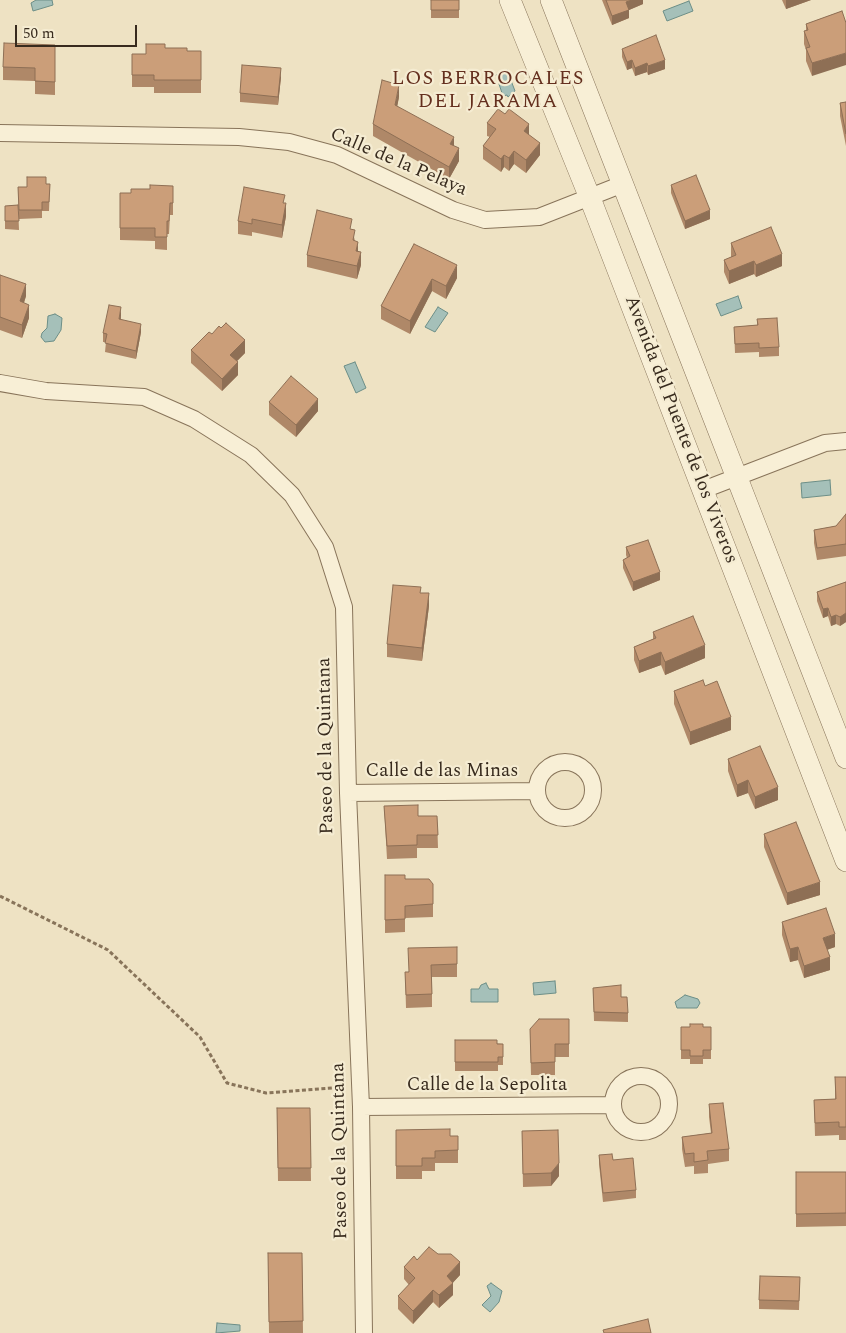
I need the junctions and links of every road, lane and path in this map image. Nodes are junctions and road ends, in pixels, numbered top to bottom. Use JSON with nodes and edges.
{"nodes":[{"id":1,"x":510,"y":0,"type":"edge"},
{"id":2,"x":551,"y":0,"type":"edge"},
{"id":3,"x":0,"y":133,"type":"edge"},
{"id":4,"x":623,"y":184,"type":"junction"},
{"id":5,"x":590,"y":198,"type":"junction"},
{"id":6,"x":0,"y":383,"type":"edge"},
{"id":7,"x":846,"y":440,"type":"edge"},
{"id":8,"x":736,"y":477,"type":"junction"},
{"id":9,"x":703,"y":490,"type":"junction"},
{"id":10,"x":846,"y":758,"type":"edge"},
{"id":11,"x":348,"y":792,"type":"junction"},
{"id":12,"x":537,"y":792,"type":"dead end"},
{"id":13,"x":845,"y":856,"type":"edge"},
{"id":14,"x":0,"y":896,"type":"edge"},
{"id":15,"x":360,"y":1086,"type":"junction"},
{"id":16,"x":613,"y":1105,"type":"dead end"},
{"id":17,"x":361,"y":1107,"type":"junction"},
{"id":18,"x":364,"y":1333,"type":"edge"}],
"edges":[{"from":1,"to":5,"type":"street","name":"Avenida del Puente de los Viveros"},
{"from":2,"to":4,"type":"street","name":"Avenida del Puente de los Viveros"},
{"from":3,"to":5,"type":"street","name":"Calle de la Pelaya"},
{"from":4,"to":5,"type":"street","name":"Calle de la Pelaya"},
{"from":4,"to":8,"type":"street","name":"Avenida del Puente de los Viveros"},
{"from":5,"to":9,"type":"street","name":"Avenida del Puente de los Viveros"},
{"from":6,"to":11,"type":"street","name":"Paseo de la Quintana"},
{"from":7,"to":8,"type":"street"},
{"from":8,"to":9,"type":"street"},
{"from":8,"to":10,"type":"street","name":"Avenida del Puente de los Viveros"},
{"from":9,"to":13,"type":"street","name":"Avenida del Puente de los Viveros"},
{"from":11,"to":12,"type":"street","name":"Calle de las Minas"},
{"from":11,"to":15,"type":"street","name":"Paseo de la Quintana"},
{"from":14,"to":15,"type":"path"},
{"from":15,"to":17,"type":"street","name":"Paseo de la Quintana"},
{"from":16,"to":17,"type":"street","name":"Calle de la Sepolita"},
{"from":17,"to":18,"type":"street","name":"Paseo de la Quintana"}]}
